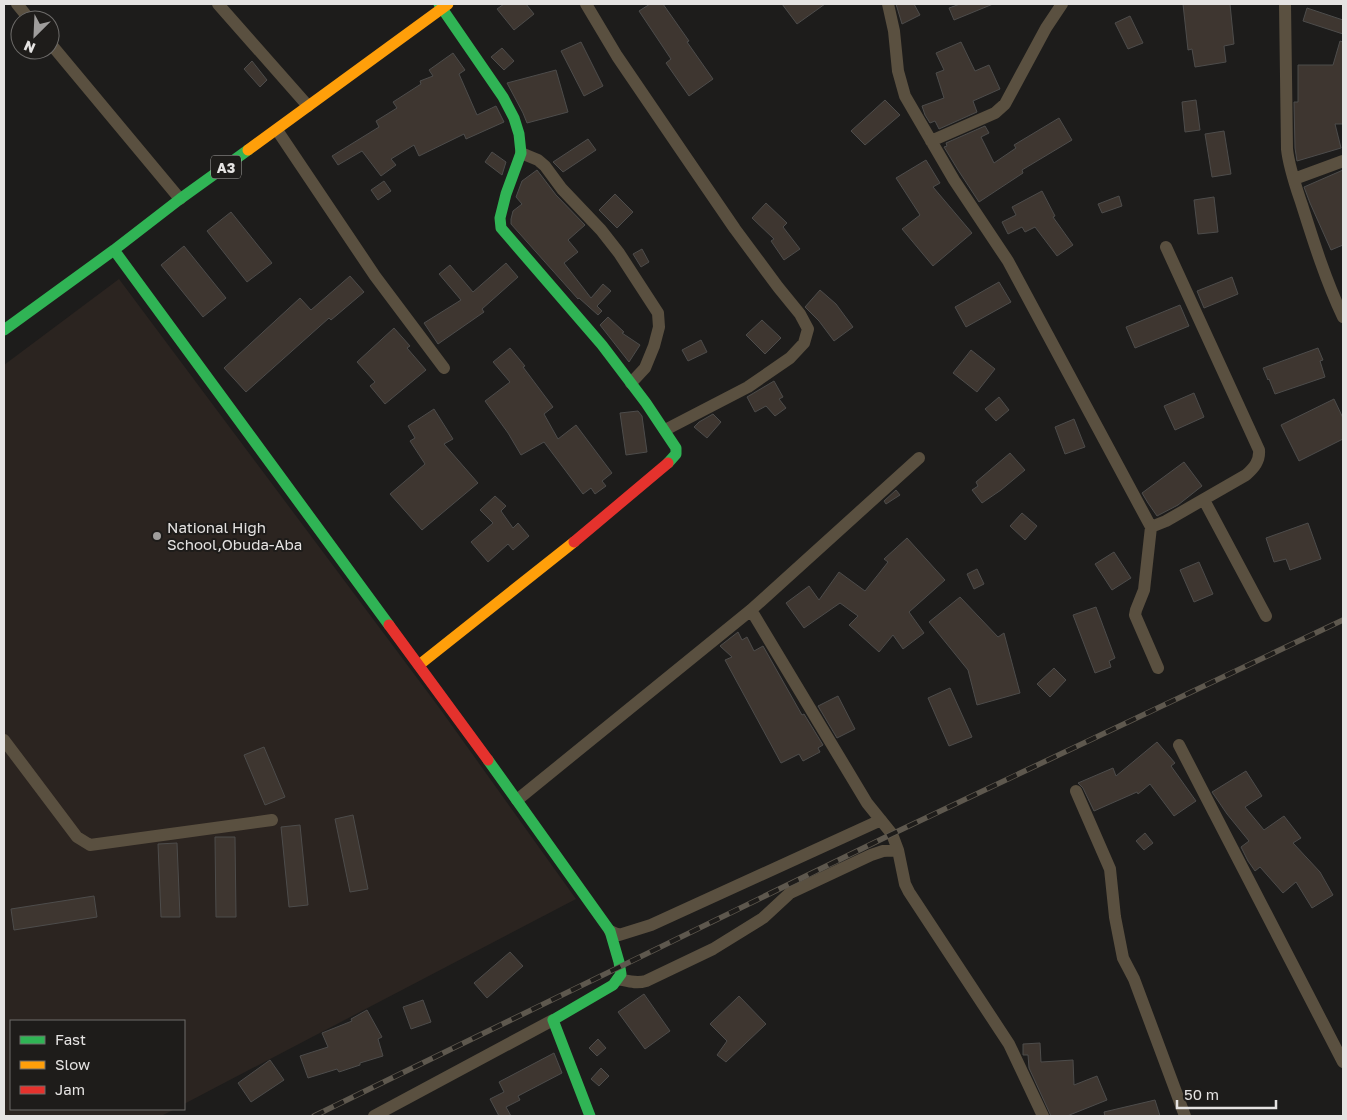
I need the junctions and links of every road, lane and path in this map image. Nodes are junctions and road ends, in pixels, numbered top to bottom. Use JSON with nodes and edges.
{"nodes":[{"id":1,"x":218,"y":4,"type":"edge"},
{"id":2,"x":586,"y":4,"type":"edge"},
{"id":3,"x":888,"y":4,"type":"edge"},
{"id":4,"x":1062,"y":4,"type":"edge"},
{"id":5,"x":1285,"y":4,"type":"edge"},
{"id":6,"x":443,"y":5,"type":"edge"},
{"id":7,"x":60,"y":55,"type":"edge"},
{"id":8,"x":308,"y":106,"type":"junction"},
{"id":9,"x":276,"y":130,"type":"junction"},
{"id":10,"x":931,"y":141,"type":"junction"},
{"id":11,"x":521,"y":153,"type":"junction"},
{"id":12,"x":1343,"y":162,"type":"edge"},
{"id":13,"x":1294,"y":180,"type":"junction"},
{"id":14,"x":180,"y":199,"type":"junction"},
{"id":15,"x":1166,"y":247,"type":"dead end"},
{"id":16,"x":114,"y":250,"type":"junction"},
{"id":17,"x":1343,"y":317,"type":"edge"},
{"id":18,"x":4,"y":330,"type":"edge"},
{"id":19,"x":444,"y":368,"type":"dead end"},
{"id":20,"x":631,"y":383,"type":"junction"},
{"id":21,"x":665,"y":430,"type":"junction"},
{"id":22,"x":919,"y":458,"type":"dead end"},
{"id":23,"x":1204,"y":500,"type":"junction"},
{"id":24,"x":1151,"y":527,"type":"junction"},
{"id":25,"x":751,"y":610,"type":"junction"},
{"id":26,"x":1266,"y":616,"type":"dead end"},
{"id":27,"x":419,"y":665,"type":"junction"},
{"id":28,"x":1158,"y":668,"type":"dead end"},
{"id":29,"x":4,"y":740,"type":"edge"},
{"id":30,"x":1179,"y":745,"type":"dead end"},
{"id":31,"x":1076,"y":791,"type":"dead end"},
{"id":32,"x":517,"y":800,"type":"junction"},
{"id":33,"x":272,"y":820,"type":"dead end"},
{"id":34,"x":881,"y":820,"type":"junction"},
{"id":35,"x":898,"y":850,"type":"junction"},
{"id":36,"x":610,"y":931,"type":"junction"},
{"id":37,"x":618,"y":979,"type":"junction"},
{"id":38,"x":553,"y":1020,"type":"junction"},
{"id":39,"x":1343,"y":1062,"type":"edge"},
{"id":40,"x":374,"y":1116,"type":"edge"},
{"id":41,"x":590,"y":1116,"type":"edge"},
{"id":42,"x":1043,"y":1116,"type":"edge"},
{"id":43,"x":1185,"y":1116,"type":"edge"}],
"edges":[{"from":1,"to":8,"type":"street"},
{"from":2,"to":21,"type":"street"},
{"from":3,"to":10,"type":"street"},
{"from":4,"to":10,"type":"street"},
{"from":5,"to":13,"type":"street"},
{"from":6,"to":8,"type":"main road","number":"A3"},
{"from":6,"to":11,"type":"main road"},
{"from":7,"to":14,"type":"street"},
{"from":8,"to":9,"type":"main road","number":"A3"},
{"from":9,"to":14,"type":"main road","number":"A3"},
{"from":9,"to":19,"type":"street"},
{"from":10,"to":24,"type":"street"},
{"from":11,"to":20,"type":"main road"},
{"from":11,"to":20,"type":"street"},
{"from":12,"to":13,"type":"street"},
{"from":13,"to":17,"type":"street"},
{"from":14,"to":16,"type":"main road","number":"A3"},
{"from":15,"to":23,"type":"street"},
{"from":16,"to":18,"type":"main road","number":"A3"},
{"from":16,"to":27,"type":"main road"},
{"from":20,"to":21,"type":"main road"},
{"from":21,"to":27,"type":"main road"},
{"from":22,"to":25,"type":"street"},
{"from":23,"to":24,"type":"street"},
{"from":23,"to":26,"type":"street"},
{"from":24,"to":28,"type":"street"},
{"from":25,"to":32,"type":"street"},
{"from":25,"to":34,"type":"street"},
{"from":27,"to":32,"type":"main road"},
{"from":29,"to":33,"type":"street"},
{"from":30,"to":39,"type":"street"},
{"from":31,"to":43,"type":"street"},
{"from":32,"to":36,"type":"main road"},
{"from":34,"to":35,"type":"street"},
{"from":34,"to":36,"type":"street"},
{"from":35,"to":37,"type":"street"},
{"from":35,"to":42,"type":"street"},
{"from":36,"to":37,"type":"main road"},
{"from":37,"to":38,"type":"main road"},
{"from":38,"to":40,"type":"street"},
{"from":38,"to":41,"type":"main road"}]}
